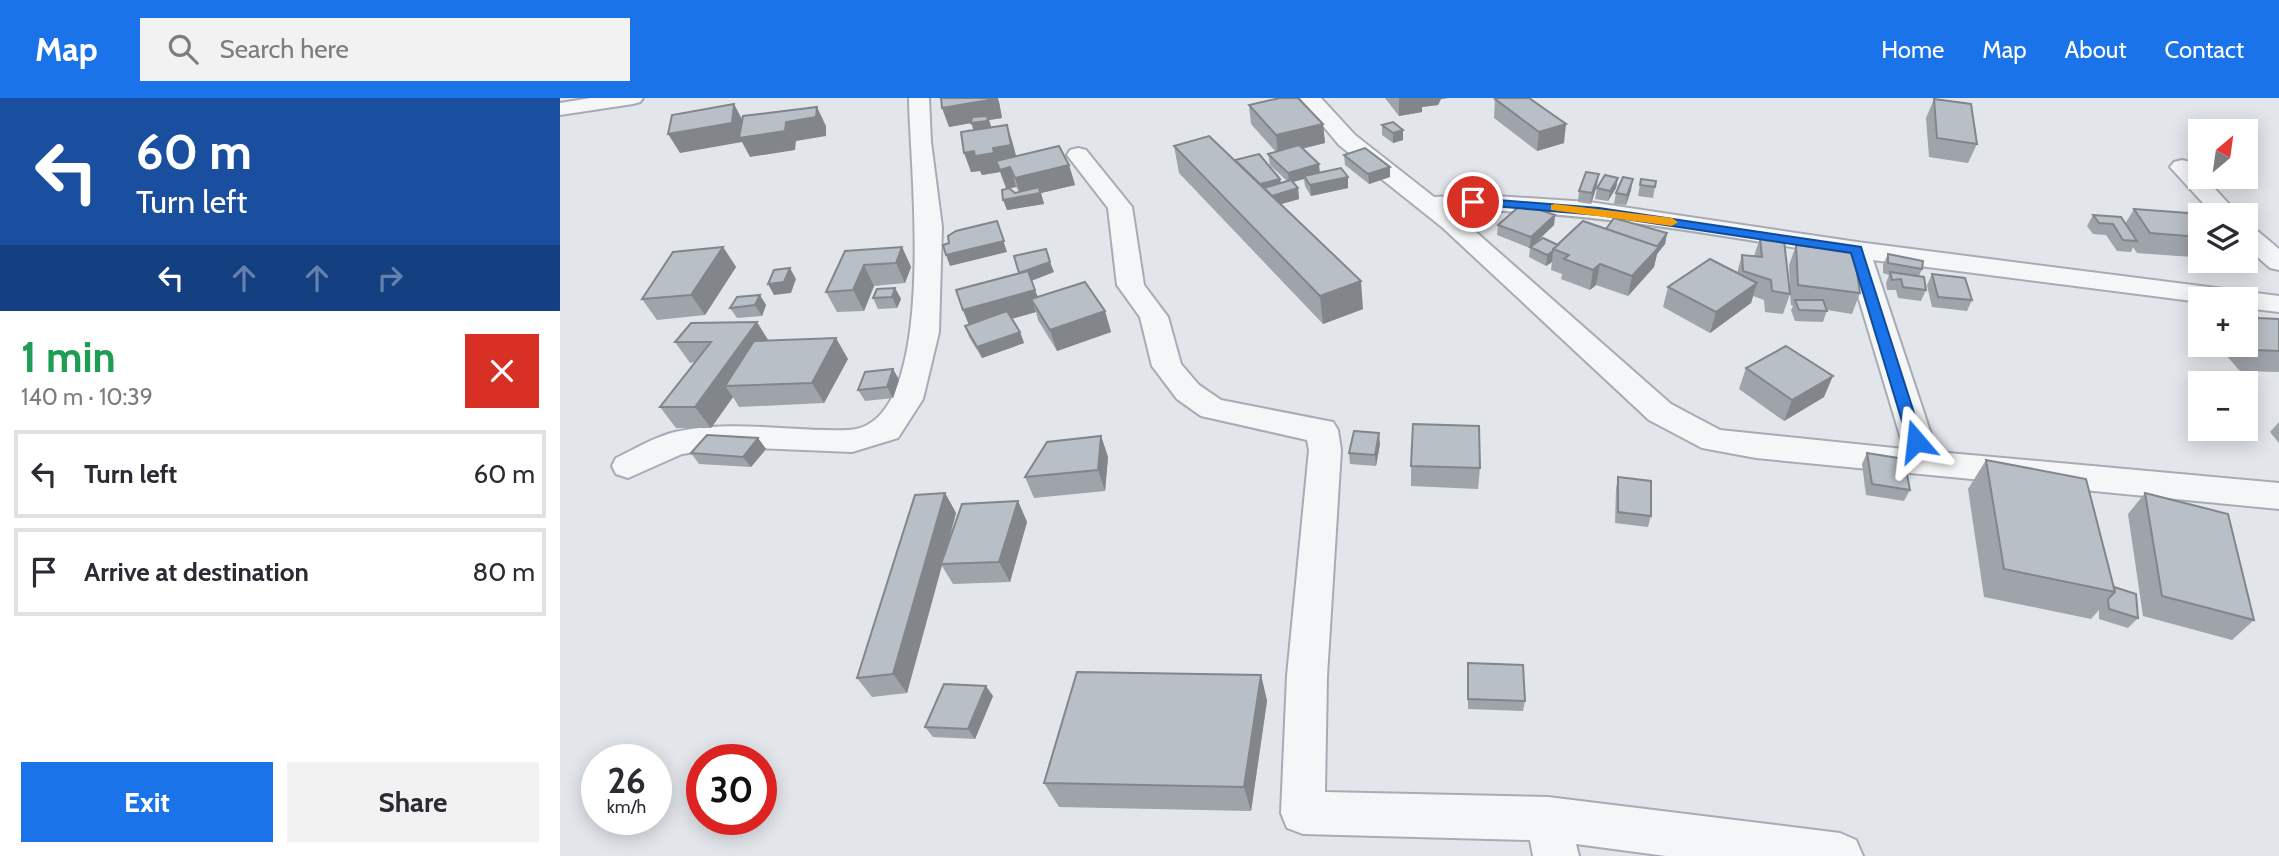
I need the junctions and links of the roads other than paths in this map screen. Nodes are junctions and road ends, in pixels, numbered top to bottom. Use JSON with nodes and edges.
{"nodes":[{"id":1,"x":633,"y":98,"type":"edge"},
{"id":2,"x":919,"y":98,"type":"edge"},
{"id":3,"x":1310,"y":98,"type":"edge"},
{"id":4,"x":560,"y":109,"type":"edge"},
{"id":5,"x":1079,"y":155,"type":"dead end"},
{"id":6,"x":2182,"y":167,"type":"dead end"},
{"id":7,"x":2216,"y":203,"type":"edge"},
{"id":8,"x":1428,"y":204,"type":"junction"},
{"id":9,"x":2258,"y":244,"type":"edge"},
{"id":10,"x":1857,"y":250,"type":"junction"},
{"id":11,"x":2279,"y":262,"type":"edge"},
{"id":12,"x":2188,"y":293,"type":"edge"},
{"id":13,"x":2258,"y":302,"type":"edge"},
{"id":14,"x":2279,"y":304,"type":"edge"},
{"id":15,"x":1924,"y":462,"type":"junction"},
{"id":16,"x":628,"y":466,"type":"dead end"},
{"id":17,"x":2279,"y":496,"type":"edge"},
{"id":18,"x":1552,"y":838,"type":"edge"},
{"id":19,"x":1840,"y":856,"type":"edge"}],
"edges":[{"from":1,"to":4,"type":"street"},
{"from":2,"to":16,"type":"street"},
{"from":3,"to":8,"type":"street"},
{"from":5,"to":18,"type":"street"},
{"from":6,"to":7,"type":"street"},
{"from":8,"to":10,"type":"street"},
{"from":8,"to":15,"type":"street"},
{"from":9,"to":11,"type":"street"},
{"from":10,"to":12,"type":"street"},
{"from":10,"to":15,"type":"street"},
{"from":13,"to":14,"type":"street"},
{"from":15,"to":17,"type":"street"},
{"from":18,"to":19,"type":"street"}]}
